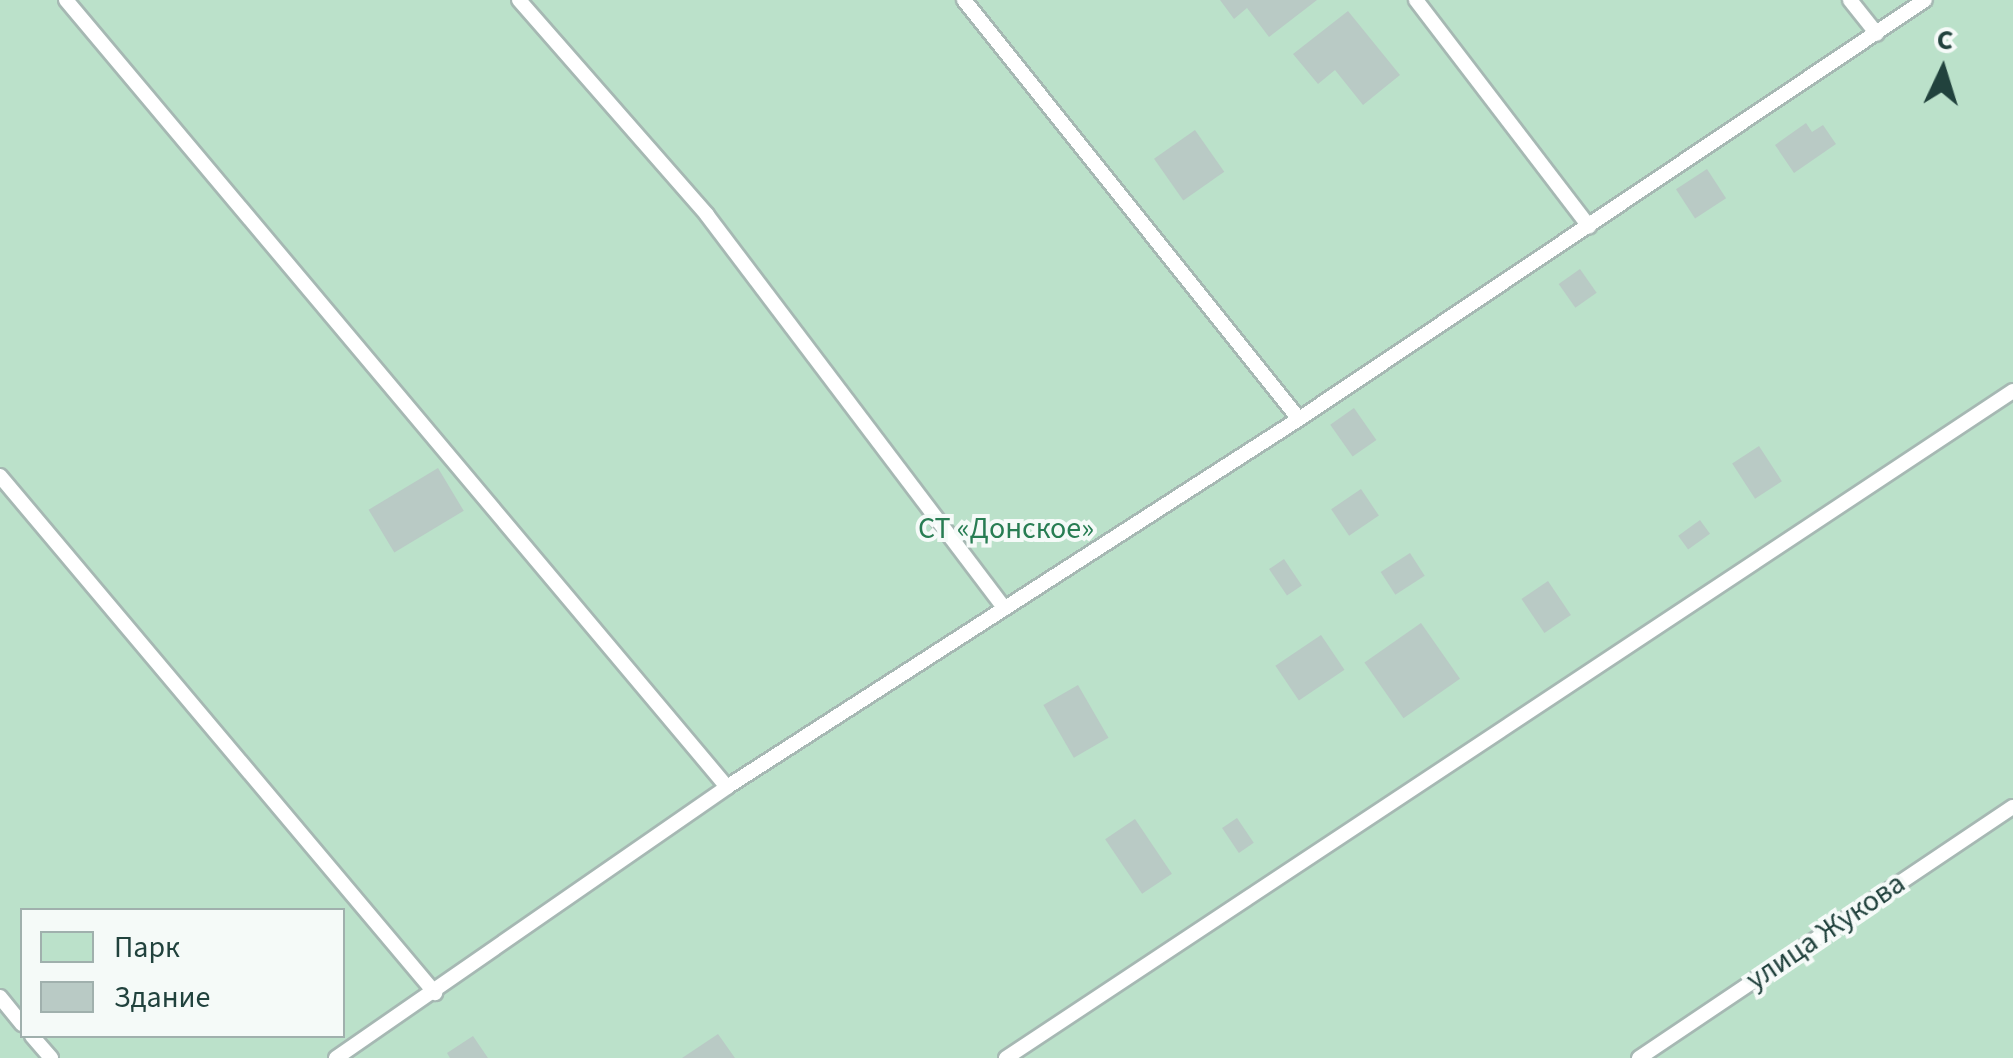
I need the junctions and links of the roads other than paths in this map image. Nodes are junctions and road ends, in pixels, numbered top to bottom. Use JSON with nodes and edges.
{"nodes":[{"id":1,"x":66,"y":0,"type":"edge"},
{"id":2,"x":519,"y":0,"type":"edge"},
{"id":3,"x":964,"y":0,"type":"edge"},
{"id":4,"x":1416,"y":0,"type":"edge"},
{"id":5,"x":1850,"y":0,"type":"edge"},
{"id":6,"x":1925,"y":0,"type":"edge"},
{"id":7,"x":1877,"y":34,"type":"junction"},
{"id":8,"x":1589,"y":226,"type":"junction"},
{"id":9,"x":2013,"y":390,"type":"edge"},
{"id":10,"x":1299,"y":419,"type":"junction"},
{"id":11,"x":0,"y":476,"type":"edge"},
{"id":12,"x":1004,"y":608,"type":"junction"},
{"id":13,"x":728,"y":787,"type":"junction"},
{"id":14,"x":2013,"y":807,"type":"edge"},
{"id":15,"x":435,"y":993,"type":"junction"},
{"id":16,"x":0,"y":997,"type":"edge"},
{"id":17,"x":20,"y":1022,"type":"edge"},
{"id":18,"x":34,"y":1038,"type":"edge"},
{"id":19,"x":51,"y":1058,"type":"edge"},
{"id":20,"x":336,"y":1058,"type":"edge"},
{"id":21,"x":1006,"y":1058,"type":"edge"},
{"id":22,"x":1640,"y":1058,"type":"edge"}],
"edges":[{"from":1,"to":13,"type":"lane"},
{"from":2,"to":12,"type":"lane"},
{"from":3,"to":10,"type":"lane"},
{"from":4,"to":8,"type":"lane"},
{"from":5,"to":7,"type":"lane"},
{"from":6,"to":7,"type":"lane"},
{"from":7,"to":8,"type":"lane"},
{"from":8,"to":10,"type":"lane"},
{"from":9,"to":21,"type":"lane"},
{"from":10,"to":12,"type":"lane"},
{"from":11,"to":15,"type":"lane"},
{"from":12,"to":13,"type":"lane"},
{"from":13,"to":15,"type":"lane"},
{"from":14,"to":22,"type":"lane","name":"улица Жукова"},
{"from":15,"to":20,"type":"lane"},
{"from":16,"to":17,"type":"lane"},
{"from":18,"to":19,"type":"lane"}]}
